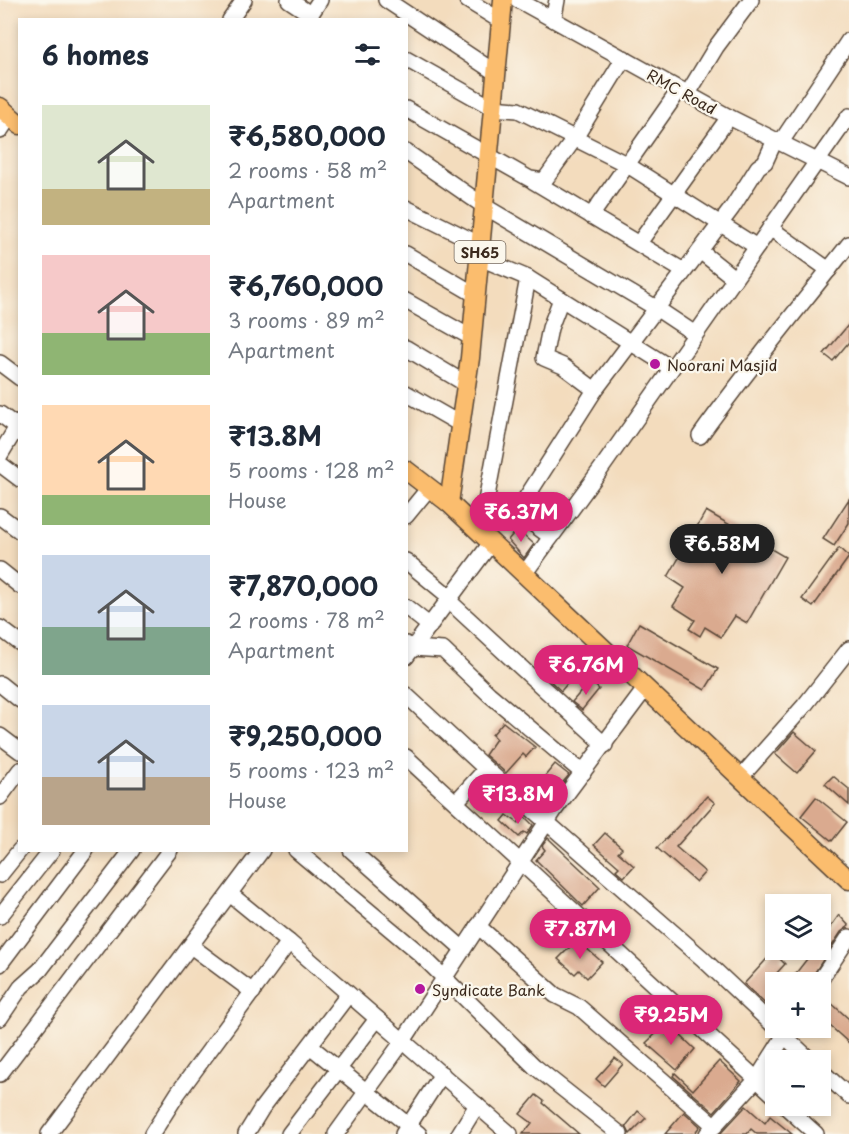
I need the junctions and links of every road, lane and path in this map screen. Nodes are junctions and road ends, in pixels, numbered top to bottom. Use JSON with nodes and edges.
{"nodes":[{"id":1,"x":244,"y":0,"type":"edge"},
{"id":2,"x":289,"y":0,"type":"edge"},
{"id":3,"x":320,"y":0,"type":"edge"},
{"id":4,"x":386,"y":0,"type":"edge"},
{"id":5,"x":467,"y":0,"type":"edge"},
{"id":6,"x":503,"y":0,"type":"edge"},
{"id":7,"x":518,"y":0,"type":"edge"},
{"id":8,"x":524,"y":0,"type":"edge"},
{"id":9,"x":557,"y":0,"type":"edge"},
{"id":10,"x":751,"y":0,"type":"edge"},
{"id":11,"x":554,"y":16,"type":"junction"},
{"id":12,"x":308,"y":17,"type":"edge"},
{"id":13,"x":231,"y":18,"type":"edge"},
{"id":14,"x":501,"y":21,"type":"junction"},
{"id":15,"x":849,"y":40,"type":"edge"},
{"id":16,"x":624,"y":58,"type":"junction"},
{"id":17,"x":408,"y":60,"type":"edge"},
{"id":18,"x":496,"y":73,"type":"junction"},
{"id":19,"x":685,"y":90,"type":"junction"},
{"id":20,"x":493,"y":108,"type":"junction"},
{"id":21,"x":408,"y":110,"type":"edge"},
{"id":22,"x":849,"y":116,"type":"edge"},
{"id":23,"x":729,"y":117,"type":"junction"},
{"id":24,"x":575,"y":138,"type":"junction"},
{"id":25,"x":779,"y":140,"type":"junction"},
{"id":26,"x":408,"y":153,"type":"edge"},
{"id":27,"x":489,"y":156,"type":"junction"},
{"id":28,"x":819,"y":160,"type":"junction"},
{"id":29,"x":626,"y":164,"type":"junction"},
{"id":30,"x":849,"y":172,"type":"edge"},
{"id":31,"x":849,"y":177,"type":"edge"},
{"id":32,"x":530,"y":179,"type":"junction"},
{"id":33,"x":675,"y":192,"type":"junction"},
{"id":34,"x":484,"y":206,"type":"junction"},
{"id":35,"x":408,"y":209,"type":"edge"},
{"id":36,"x":591,"y":216,"type":"junction"},
{"id":37,"x":720,"y":221,"type":"junction"},
{"id":38,"x":770,"y":228,"type":"junction"},
{"id":39,"x":639,"y":243,"type":"junction"},
{"id":40,"x":849,"y":244,"type":"edge"},
{"id":41,"x":757,"y":247,"type":"junction"},
{"id":42,"x":480,"y":251,"type":"junction"},
{"id":43,"x":700,"y":251,"type":"junction"},
{"id":44,"x":408,"y":255,"type":"edge"},
{"id":45,"x":682,"y":270,"type":"junction"},
{"id":46,"x":829,"y":270,"type":"junction"},
{"id":47,"x":528,"y":278,"type":"junction"},
{"id":48,"x":734,"y":278,"type":"junction"},
{"id":49,"x":476,"y":295,"type":"junction"},
{"id":50,"x":561,"y":299,"type":"junction"},
{"id":51,"x":408,"y":302,"type":"edge"},
{"id":52,"x":656,"y":308,"type":"junction"},
{"id":53,"x":695,"y":334,"type":"junction"},
{"id":54,"x":472,"y":338,"type":"junction"},
{"id":55,"x":632,"y":342,"type":"junction"},
{"id":56,"x":408,"y":349,"type":"edge"},
{"id":57,"x":0,"y":363,"type":"edge"},
{"id":58,"x":671,"y":368,"type":"junction"},
{"id":59,"x":18,"y":376,"type":"edge"},
{"id":60,"x":466,"y":384,"type":"junction"},
{"id":61,"x":595,"y":390,"type":"junction"},
{"id":62,"x":408,"y":394,"type":"edge"},
{"id":63,"x":0,"y":414,"type":"edge"},
{"id":64,"x":460,"y":424,"type":"junction"},
{"id":65,"x":18,"y":426,"type":"edge"},
{"id":66,"x":700,"y":436,"type":"dead end"},
{"id":67,"x":0,"y":455,"type":"edge"},
{"id":68,"x":0,"y":464,"type":"edge"},
{"id":69,"x":408,"y":472,"type":"edge"},
{"id":70,"x":18,"y":478,"type":"edge"},
{"id":71,"x":429,"y":488,"type":"junction"},
{"id":72,"x":449,"y":503,"type":"junction"},
{"id":73,"x":408,"y":514,"type":"edge"},
{"id":74,"x":0,"y":516,"type":"edge"},
{"id":75,"x":18,"y":530,"type":"edge"},
{"id":76,"x":552,"y":537,"type":"junction"},
{"id":77,"x":485,"y":538,"type":"junction"},
{"id":78,"x":408,"y":563,"type":"edge"},
{"id":79,"x":0,"y":570,"type":"edge"},
{"id":80,"x":524,"y":574,"type":"junction"},
{"id":81,"x":18,"y":584,"type":"edge"},
{"id":82,"x":450,"y":599,"type":"junction"},
{"id":83,"x":408,"y":609,"type":"edge"},
{"id":84,"x":430,"y":626,"type":"junction"},
{"id":85,"x":0,"y":628,"type":"edge"},
{"id":86,"x":18,"y":642,"type":"edge"},
{"id":87,"x":849,"y":649,"type":"edge"},
{"id":88,"x":409,"y":650,"type":"edge"},
{"id":89,"x":0,"y":684,"type":"edge"},
{"id":90,"x":645,"y":689,"type":"junction"},
{"id":91,"x":408,"y":696,"type":"edge"},
{"id":92,"x":18,"y":698,"type":"edge"},
{"id":93,"x":0,"y":736,"type":"edge"},
{"id":94,"x":605,"y":745,"type":"junction"},
{"id":95,"x":18,"y":750,"type":"edge"},
{"id":96,"x":408,"y":759,"type":"edge"},
{"id":97,"x":486,"y":769,"type":"junction"},
{"id":98,"x":18,"y":773,"type":"edge"},
{"id":99,"x":583,"y":773,"type":"junction"},
{"id":100,"x":740,"y":778,"type":"junction"},
{"id":101,"x":0,"y":796,"type":"edge"},
{"id":102,"x":456,"y":802,"type":"junction"},
{"id":103,"x":546,"y":822,"type":"junction"},
{"id":104,"x":18,"y":852,"type":"edge"},
{"id":105,"x":50,"y":852,"type":"edge"},
{"id":106,"x":84,"y":852,"type":"edge"},
{"id":107,"x":130,"y":852,"type":"edge"},
{"id":108,"x":168,"y":852,"type":"edge"},
{"id":109,"x":261,"y":852,"type":"edge"},
{"id":110,"x":298,"y":852,"type":"edge"},
{"id":111,"x":353,"y":852,"type":"edge"},
{"id":112,"x":520,"y":861,"type":"junction"},
{"id":113,"x":0,"y":874,"type":"edge"},
{"id":114,"x":849,"y":880,"type":"edge"},
{"id":115,"x":230,"y":894,"type":"junction"},
{"id":116,"x":0,"y":916,"type":"edge"},
{"id":117,"x":478,"y":926,"type":"junction"},
{"id":118,"x":849,"y":938,"type":"edge"},
{"id":119,"x":289,"y":942,"type":"junction"},
{"id":120,"x":191,"y":946,"type":"junction"},
{"id":121,"x":463,"y":950,"type":"junction"},
{"id":122,"x":0,"y":964,"type":"edge"},
{"id":123,"x":826,"y":972,"type":"edge"},
{"id":124,"x":444,"y":978,"type":"junction"},
{"id":125,"x":253,"y":992,"type":"junction"},
{"id":126,"x":348,"y":995,"type":"junction"},
{"id":127,"x":765,"y":1013,"type":"edge"},
{"id":128,"x":0,"y":1018,"type":"edge"},
{"id":129,"x":377,"y":1018,"type":"junction"},
{"id":130,"x":783,"y":1038,"type":"edge"},
{"id":131,"x":792,"y":1038,"type":"edge"},
{"id":132,"x":404,"y":1041,"type":"junction"},
{"id":133,"x":310,"y":1046,"type":"junction"},
{"id":134,"x":802,"y":1050,"type":"edge"},
{"id":135,"x":338,"y":1068,"type":"junction"},
{"id":136,"x":0,"y":1074,"type":"edge"},
{"id":137,"x":442,"y":1074,"type":"junction"},
{"id":138,"x":757,"y":1079,"type":"junction"},
{"id":139,"x":831,"y":1080,"type":"edge"},
{"id":140,"x":765,"y":1087,"type":"edge"},
{"id":141,"x":367,"y":1091,"type":"junction"},
{"id":142,"x":849,"y":1096,"type":"edge"},
{"id":143,"x":477,"y":1105,"type":"junction"},
{"id":144,"x":796,"y":1116,"type":"edge"},
{"id":145,"x":711,"y":1130,"type":"edge"},
{"id":146,"x":410,"y":1131,"type":"edge"},
{"id":147,"x":49,"y":1134,"type":"edge"},
{"id":148,"x":152,"y":1134,"type":"edge"},
{"id":149,"x":246,"y":1134,"type":"edge"},
{"id":150,"x":289,"y":1134,"type":"edge"},
{"id":151,"x":336,"y":1134,"type":"edge"},
{"id":152,"x":459,"y":1134,"type":"edge"},
{"id":153,"x":510,"y":1134,"type":"edge"},
{"id":154,"x":620,"y":1134,"type":"edge"},
{"id":155,"x":816,"y":1134,"type":"edge"}],
"edges":[{"from":1,"to":13,"type":"street"},
{"from":2,"to":12,"type":"street"},
{"from":3,"to":12,"type":"street"},
{"from":4,"to":18,"type":"street"},
{"from":5,"to":14,"type":"street"},
{"from":6,"to":14,"type":"main road","number":"SH65"},
{"from":7,"to":16,"type":"street","name":"RMC Road"},
{"from":8,"to":11,"type":"street","name":"RMC Road"},
{"from":9,"to":11,"type":"street"},
{"from":10,"to":19,"type":"street"},
{"from":11,"to":19,"type":"street","name":"RMC Road"},
{"from":14,"to":18,"type":"main road","number":"SH65"},
{"from":15,"to":25,"type":"street"},
{"from":16,"to":19,"type":"street","name":"RMC Road"},
{"from":16,"to":24,"type":"street"},
{"from":17,"to":20,"type":"street"},
{"from":18,"to":20,"type":"main road","number":"SH65"},
{"from":19,"to":23,"type":"street","name":"RMC Road"},
{"from":19,"to":25,"type":"street","name":"RMC Road"},
{"from":19,"to":29,"type":"street"},
{"from":20,"to":24,"type":"street"},
{"from":20,"to":27,"type":"main road","number":"SH65"},
{"from":21,"to":27,"type":"street"},
{"from":22,"to":28,"type":"street"},
{"from":23,"to":25,"type":"street","name":"RMC Road"},
{"from":23,"to":33,"type":"street"},
{"from":24,"to":29,"type":"street"},
{"from":24,"to":32,"type":"street"},
{"from":25,"to":28,"type":"street","name":"RMC Road"},
{"from":25,"to":37,"type":"street"},
{"from":26,"to":34,"type":"street"},
{"from":27,"to":32,"type":"street"},
{"from":27,"to":34,"type":"main road","number":"SH65"},
{"from":28,"to":30,"type":"street","name":"RMC Road"},
{"from":28,"to":31,"type":"street","name":"RMC Road"},
{"from":28,"to":38,"type":"street"},
{"from":29,"to":33,"type":"street"},
{"from":29,"to":36,"type":"street"},
{"from":32,"to":36,"type":"street"},
{"from":33,"to":37,"type":"street"},
{"from":33,"to":39,"type":"street"},
{"from":34,"to":42,"type":"main road","number":"SH65"},
{"from":34,"to":52,"type":"street"},
{"from":35,"to":42,"type":"street"},
{"from":36,"to":39,"type":"street"},
{"from":37,"to":41,"type":"street"},
{"from":37,"to":43,"type":"street"},
{"from":38,"to":41,"type":"street"},
{"from":38,"to":46,"type":"street"},
{"from":39,"to":45,"type":"street"},
{"from":40,"to":46,"type":"street"},
{"from":41,"to":48,"type":"street"},
{"from":42,"to":47,"type":"street"},
{"from":42,"to":49,"type":"main road","number":"SH65"},
{"from":43,"to":45,"type":"street"},
{"from":43,"to":48,"type":"street"},
{"from":44,"to":49,"type":"street"},
{"from":45,"to":52,"type":"street"},
{"from":46,"to":66,"type":"street"},
{"from":47,"to":50,"type":"street"},
{"from":47,"to":77,"type":"street"},
{"from":48,"to":53,"type":"street"},
{"from":49,"to":54,"type":"main road","number":"SH65"},
{"from":50,"to":55,"type":"street"},
{"from":50,"to":61,"type":"street"},
{"from":51,"to":54,"type":"street"},
{"from":52,"to":53,"type":"street"},
{"from":52,"to":55,"type":"street"},
{"from":53,"to":58,"type":"street"},
{"from":54,"to":60,"type":"main road","number":"SH65"},
{"from":55,"to":58,"type":"street"},
{"from":55,"to":61,"type":"street"},
{"from":56,"to":60,"type":"street"},
{"from":57,"to":59,"type":"street"},
{"from":58,"to":76,"type":"street"},
{"from":60,"to":64,"type":"main road","number":"SH65"},
{"from":61,"to":76,"type":"street"},
{"from":62,"to":64,"type":"street"},
{"from":63,"to":65,"type":"street"},
{"from":64,"to":72,"type":"main road","number":"SH65"},
{"from":65,"to":67,"type":"street"},
{"from":68,"to":70,"type":"street"},
{"from":69,"to":71,"type":"main road"},
{"from":71,"to":72,"type":"main road"},
{"from":71,"to":73,"type":"street"},
{"from":72,"to":77,"type":"main road"},
{"from":74,"to":75,"type":"street"},
{"from":76,"to":80,"type":"street"},
{"from":77,"to":80,"type":"main road"},
{"from":77,"to":82,"type":"street"},
{"from":78,"to":82,"type":"street"},
{"from":79,"to":81,"type":"street"},
{"from":80,"to":90,"type":"main road"},
{"from":82,"to":84,"type":"street"},
{"from":82,"to":94,"type":"street"},
{"from":83,"to":84,"type":"street"},
{"from":84,"to":88,"type":"street"},
{"from":85,"to":86,"type":"street"},
{"from":87,"to":100,"type":"street"},
{"from":88,"to":99,"type":"street"},
{"from":89,"to":92,"type":"street"},
{"from":90,"to":94,"type":"street"},
{"from":90,"to":100,"type":"main road"},
{"from":91,"to":97,"type":"street"},
{"from":93,"to":95,"type":"street"},
{"from":94,"to":99,"type":"street"},
{"from":96,"to":102,"type":"street"},
{"from":97,"to":102,"type":"street"},
{"from":97,"to":103,"type":"street"},
{"from":98,"to":101,"type":"street"},
{"from":99,"to":103,"type":"street"},
{"from":100,"to":114,"type":"main road"},
{"from":102,"to":112,"type":"street"},
{"from":103,"to":112,"type":"street"},
{"from":103,"to":127,"type":"street"},
{"from":104,"to":113,"type":"street"},
{"from":105,"to":116,"type":"street"},
{"from":106,"to":122,"type":"street"},
{"from":107,"to":128,"type":"street"},
{"from":108,"to":136,"type":"street"},
{"from":109,"to":115,"type":"street"},
{"from":110,"to":124,"type":"street"},
{"from":111,"to":121,"type":"street"},
{"from":112,"to":117,"type":"street"},
{"from":112,"to":138,"type":"street"},
{"from":115,"to":119,"type":"street"},
{"from":115,"to":120,"type":"street"},
{"from":117,"to":121,"type":"street"},
{"from":117,"to":145,"type":"street"},
{"from":118,"to":123,"type":"street"},
{"from":119,"to":125,"type":"street"},
{"from":119,"to":126,"type":"street"},
{"from":120,"to":125,"type":"street"},
{"from":120,"to":147,"type":"street"},
{"from":121,"to":124,"type":"street"},
{"from":124,"to":132,"type":"street"},
{"from":124,"to":154,"type":"street"},
{"from":125,"to":148,"type":"street"},
{"from":126,"to":129,"type":"street"},
{"from":126,"to":133,"type":"street"},
{"from":129,"to":132,"type":"street"},
{"from":129,"to":135,"type":"street"},
{"from":130,"to":138,"type":"street"},
{"from":131,"to":134,"type":"street"},
{"from":132,"to":137,"type":"street"},
{"from":132,"to":141,"type":"street"},
{"from":133,"to":135,"type":"street"},
{"from":133,"to":149,"type":"street"},
{"from":135,"to":141,"type":"street"},
{"from":135,"to":150,"type":"street"},
{"from":137,"to":143,"type":"street"},
{"from":137,"to":146,"type":"street"},
{"from":138,"to":140,"type":"street"},
{"from":138,"to":145,"type":"street"},
{"from":139,"to":142,"type":"street"},
{"from":141,"to":146,"type":"street"},
{"from":141,"to":151,"type":"street"},
{"from":143,"to":152,"type":"street"},
{"from":143,"to":153,"type":"street"},
{"from":144,"to":155,"type":"street"}]}
